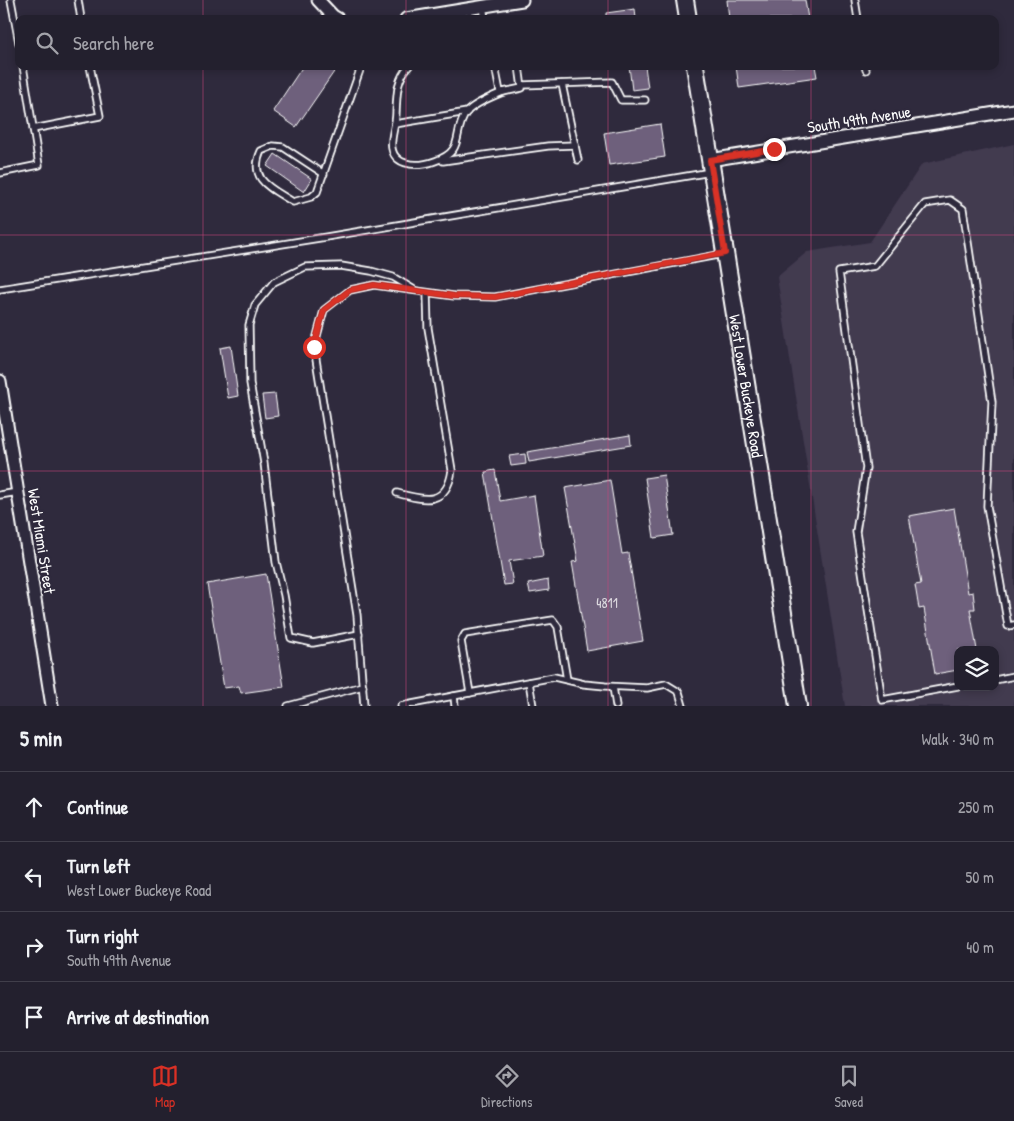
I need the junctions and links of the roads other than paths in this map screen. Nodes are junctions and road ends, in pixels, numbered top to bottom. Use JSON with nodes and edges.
{"nodes":[{"id":1,"x":11,"y":0,"type":"edge"},
{"id":2,"x":78,"y":0,"type":"edge"},
{"id":3,"x":318,"y":0,"type":"edge"},
{"id":4,"x":522,"y":0,"type":"edge"},
{"id":5,"x":684,"y":0,"type":"edge"},
{"id":6,"x":855,"y":0,"type":"edge"},
{"id":7,"x":483,"y":6,"type":"junction"},
{"id":8,"x":80,"y":15,"type":"edge"},
{"id":9,"x":333,"y":15,"type":"edge"},
{"id":10,"x":430,"y":15,"type":"edge"},
{"id":11,"x":484,"y":15,"type":"edge"},
{"id":12,"x":687,"y":15,"type":"edge"},
{"id":13,"x":857,"y":15,"type":"edge"},
{"id":14,"x":15,"y":22,"type":"edge"},
{"id":15,"x":24,"y":70,"type":"edge"},
{"id":16,"x":91,"y":70,"type":"edge"},
{"id":17,"x":359,"y":70,"type":"edge"},
{"id":18,"x":406,"y":70,"type":"edge"},
{"id":19,"x":496,"y":70,"type":"edge"},
{"id":20,"x":520,"y":70,"type":"edge"},
{"id":21,"x":696,"y":70,"type":"edge"},
{"id":22,"x":562,"y":84,"type":"junction"},
{"id":23,"x":522,"y":85,"type":"junction"},
{"id":24,"x":503,"y":92,"type":"junction"},
{"id":25,"x":645,"y":100,"type":"dead end"},
{"id":26,"x":1014,"y":110,"type":"edge"},
{"id":27,"x":467,"y":112,"type":"junction"},
{"id":28,"x":395,"y":124,"type":"junction"},
{"id":29,"x":32,"y":129,"type":"junction"},
{"id":30,"x":575,"y":145,"type":"junction"},
{"id":31,"x":578,"y":160,"type":"dead end"},
{"id":32,"x":435,"y":162,"type":"junction"},
{"id":33,"x":711,"y":166,"type":"junction"},
{"id":34,"x":0,"y":173,"type":"edge"},
{"id":35,"x":324,"y":174,"type":"junction"},
{"id":36,"x":725,"y":253,"type":"junction"},
{"id":37,"x":0,"y":289,"type":"edge"},
{"id":38,"x":417,"y":291,"type":"junction"},
{"id":39,"x":427,"y":293,"type":"junction"},
{"id":40,"x":0,"y":385,"type":"edge"},
{"id":41,"x":18,"y":492,"type":"junction"},
{"id":42,"x":397,"y":492,"type":"dead end"},
{"id":43,"x":0,"y":495,"type":"edge"},
{"id":44,"x":1014,"y":625,"type":"edge"},
{"id":45,"x":359,"y":634,"type":"junction"},
{"id":46,"x":1014,"y":676,"type":"edge"},
{"id":47,"x":999,"y":679,"type":"edge"},
{"id":48,"x":568,"y":680,"type":"junction"},
{"id":49,"x":529,"y":682,"type":"junction"},
{"id":50,"x":363,"y":686,"type":"junction"},
{"id":51,"x":613,"y":687,"type":"junction"},
{"id":52,"x":954,"y":687,"type":"edge"},
{"id":53,"x":470,"y":693,"type":"junction"},
{"id":54,"x":454,"y":696,"type":"junction"},
{"id":55,"x":882,"y":703,"type":"edge"},
{"id":56,"x":52,"y":706,"type":"edge"},
{"id":57,"x":288,"y":706,"type":"edge"},
{"id":58,"x":364,"y":706,"type":"edge"},
{"id":59,"x":401,"y":706,"type":"edge"},
{"id":60,"x":456,"y":706,"type":"edge"},
{"id":61,"x":533,"y":706,"type":"edge"},
{"id":62,"x":616,"y":706,"type":"edge"},
{"id":63,"x":683,"y":706,"type":"edge"},
{"id":64,"x":798,"y":706,"type":"edge"}],
"edges":[{"from":1,"to":14,"type":"lane"},
{"from":2,"to":8,"type":"lane"},
{"from":3,"to":9,"type":"street"},
{"from":4,"to":7,"type":"street"},
{"from":5,"to":12,"type":"main road"},
{"from":6,"to":13,"type":"lane"},
{"from":7,"to":10,"type":"street"},
{"from":7,"to":11,"type":"lane"},
{"from":15,"to":29,"type":"lane"},
{"from":16,"to":29,"type":"lane"},
{"from":17,"to":35,"type":"lane"},
{"from":18,"to":28,"type":"lane"},
{"from":19,"to":24,"type":"lane"},
{"from":20,"to":23,"type":"lane"},
{"from":21,"to":33,"type":"main road","name":"West Lower Buckeye Road"},
{"from":22,"to":23,"type":"lane"},
{"from":22,"to":25,"type":"lane"},
{"from":22,"to":30,"type":"lane"},
{"from":23,"to":24,"type":"lane"},
{"from":24,"to":27,"type":"lane"},
{"from":26,"to":33,"type":"street","name":"South 49th Avenue"},
{"from":27,"to":28,"type":"lane"},
{"from":27,"to":32,"type":"lane"},
{"from":28,"to":32,"type":"lane"},
{"from":29,"to":34,"type":"lane"},
{"from":30,"to":31,"type":"lane"},
{"from":30,"to":32,"type":"lane"},
{"from":33,"to":36,"type":"main road","name":"West Lower Buckeye Road"},
{"from":33,"to":37,"type":"lane"},
{"from":35,"to":35,"type":"lane"},
{"from":36,"to":39,"type":"lane"},
{"from":36,"to":64,"type":"main road","name":"West Lower Buckeye Road"},
{"from":38,"to":39,"type":"lane"},
{"from":38,"to":45,"type":"lane"},
{"from":38,"to":45,"type":"lane"},
{"from":39,"to":42,"type":"lane"},
{"from":40,"to":41,"type":"street","name":"West Miami Street"},
{"from":41,"to":43,"type":"lane"},
{"from":41,"to":56,"type":"street","name":"West Miami Street"},
{"from":44,"to":55,"type":"lane"},
{"from":45,"to":50,"type":"lane"},
{"from":46,"to":47,"type":"lane"},
{"from":48,"to":49,"type":"lane"},
{"from":48,"to":51,"type":"lane"},
{"from":48,"to":53,"type":"lane"},
{"from":49,"to":53,"type":"lane"},
{"from":49,"to":61,"type":"lane"},
{"from":50,"to":57,"type":"lane"},
{"from":50,"to":58,"type":"lane"},
{"from":51,"to":62,"type":"lane"},
{"from":51,"to":63,"type":"lane"},
{"from":52,"to":55,"type":"lane"},
{"from":53,"to":54,"type":"lane"},
{"from":54,"to":59,"type":"lane"},
{"from":54,"to":60,"type":"lane"}]}
